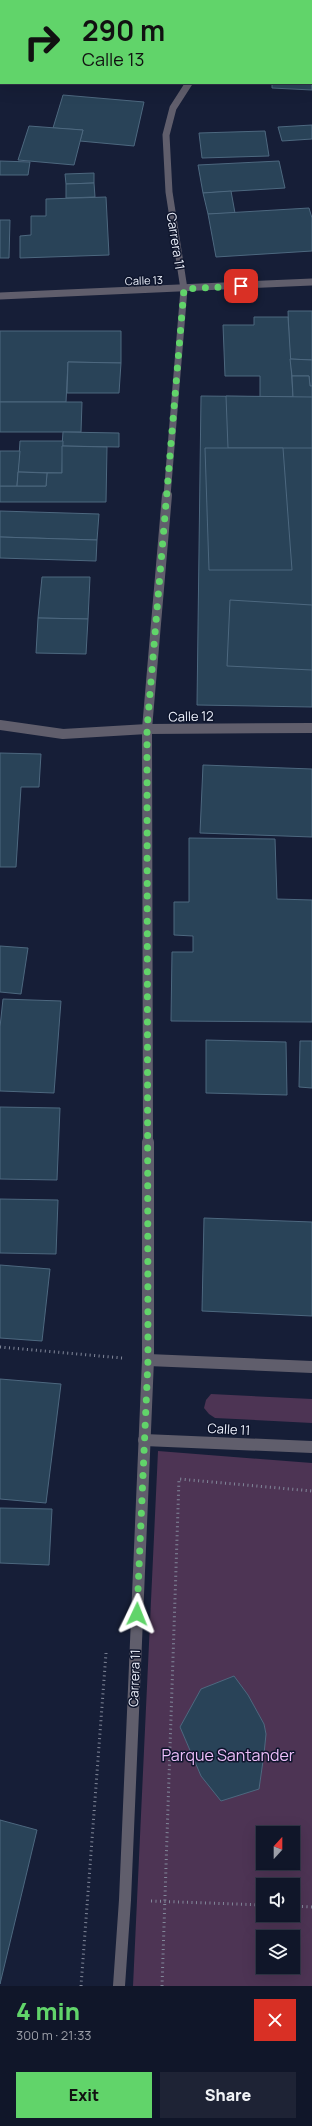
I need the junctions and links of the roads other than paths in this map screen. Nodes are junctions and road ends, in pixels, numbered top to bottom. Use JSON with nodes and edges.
{"nodes":[{"id":1,"x":187,"y":84,"type":"edge"},
{"id":2,"x":312,"y":282,"type":"edge"},
{"id":3,"x":184,"y":289,"type":"junction"},
{"id":4,"x":0,"y":296,"type":"edge"},
{"id":5,"x":0,"y":725,"type":"edge"},
{"id":6,"x":312,"y":728,"type":"edge"},
{"id":7,"x":147,"y":729,"type":"junction"},
{"id":8,"x":148,"y":1360,"type":"junction"},
{"id":9,"x":312,"y":1367,"type":"edge"},
{"id":10,"x":144,"y":1440,"type":"junction"},
{"id":11,"x":312,"y":1447,"type":"edge"},
{"id":12,"x":119,"y":1986,"type":"edge"}],
"edges":[{"from":1,"to":3,"type":"street","name":"Carrera 11"},
{"from":2,"to":3,"type":"street","name":"Calle 13"},
{"from":3,"to":4,"type":"street","name":"Calle 13"},
{"from":3,"to":7,"type":"street","name":"Carrera 11"},
{"from":5,"to":7,"type":"street","name":"Calle 12"},
{"from":6,"to":7,"type":"street","name":"Calle 12"},
{"from":7,"to":8,"type":"street","name":"Carrera 11"},
{"from":8,"to":9,"type":"street"},
{"from":8,"to":10,"type":"street","name":"Carrera 11"},
{"from":10,"to":11,"type":"street","name":"Calle 11"},
{"from":10,"to":12,"type":"street","name":"Carrera 11"}]}
